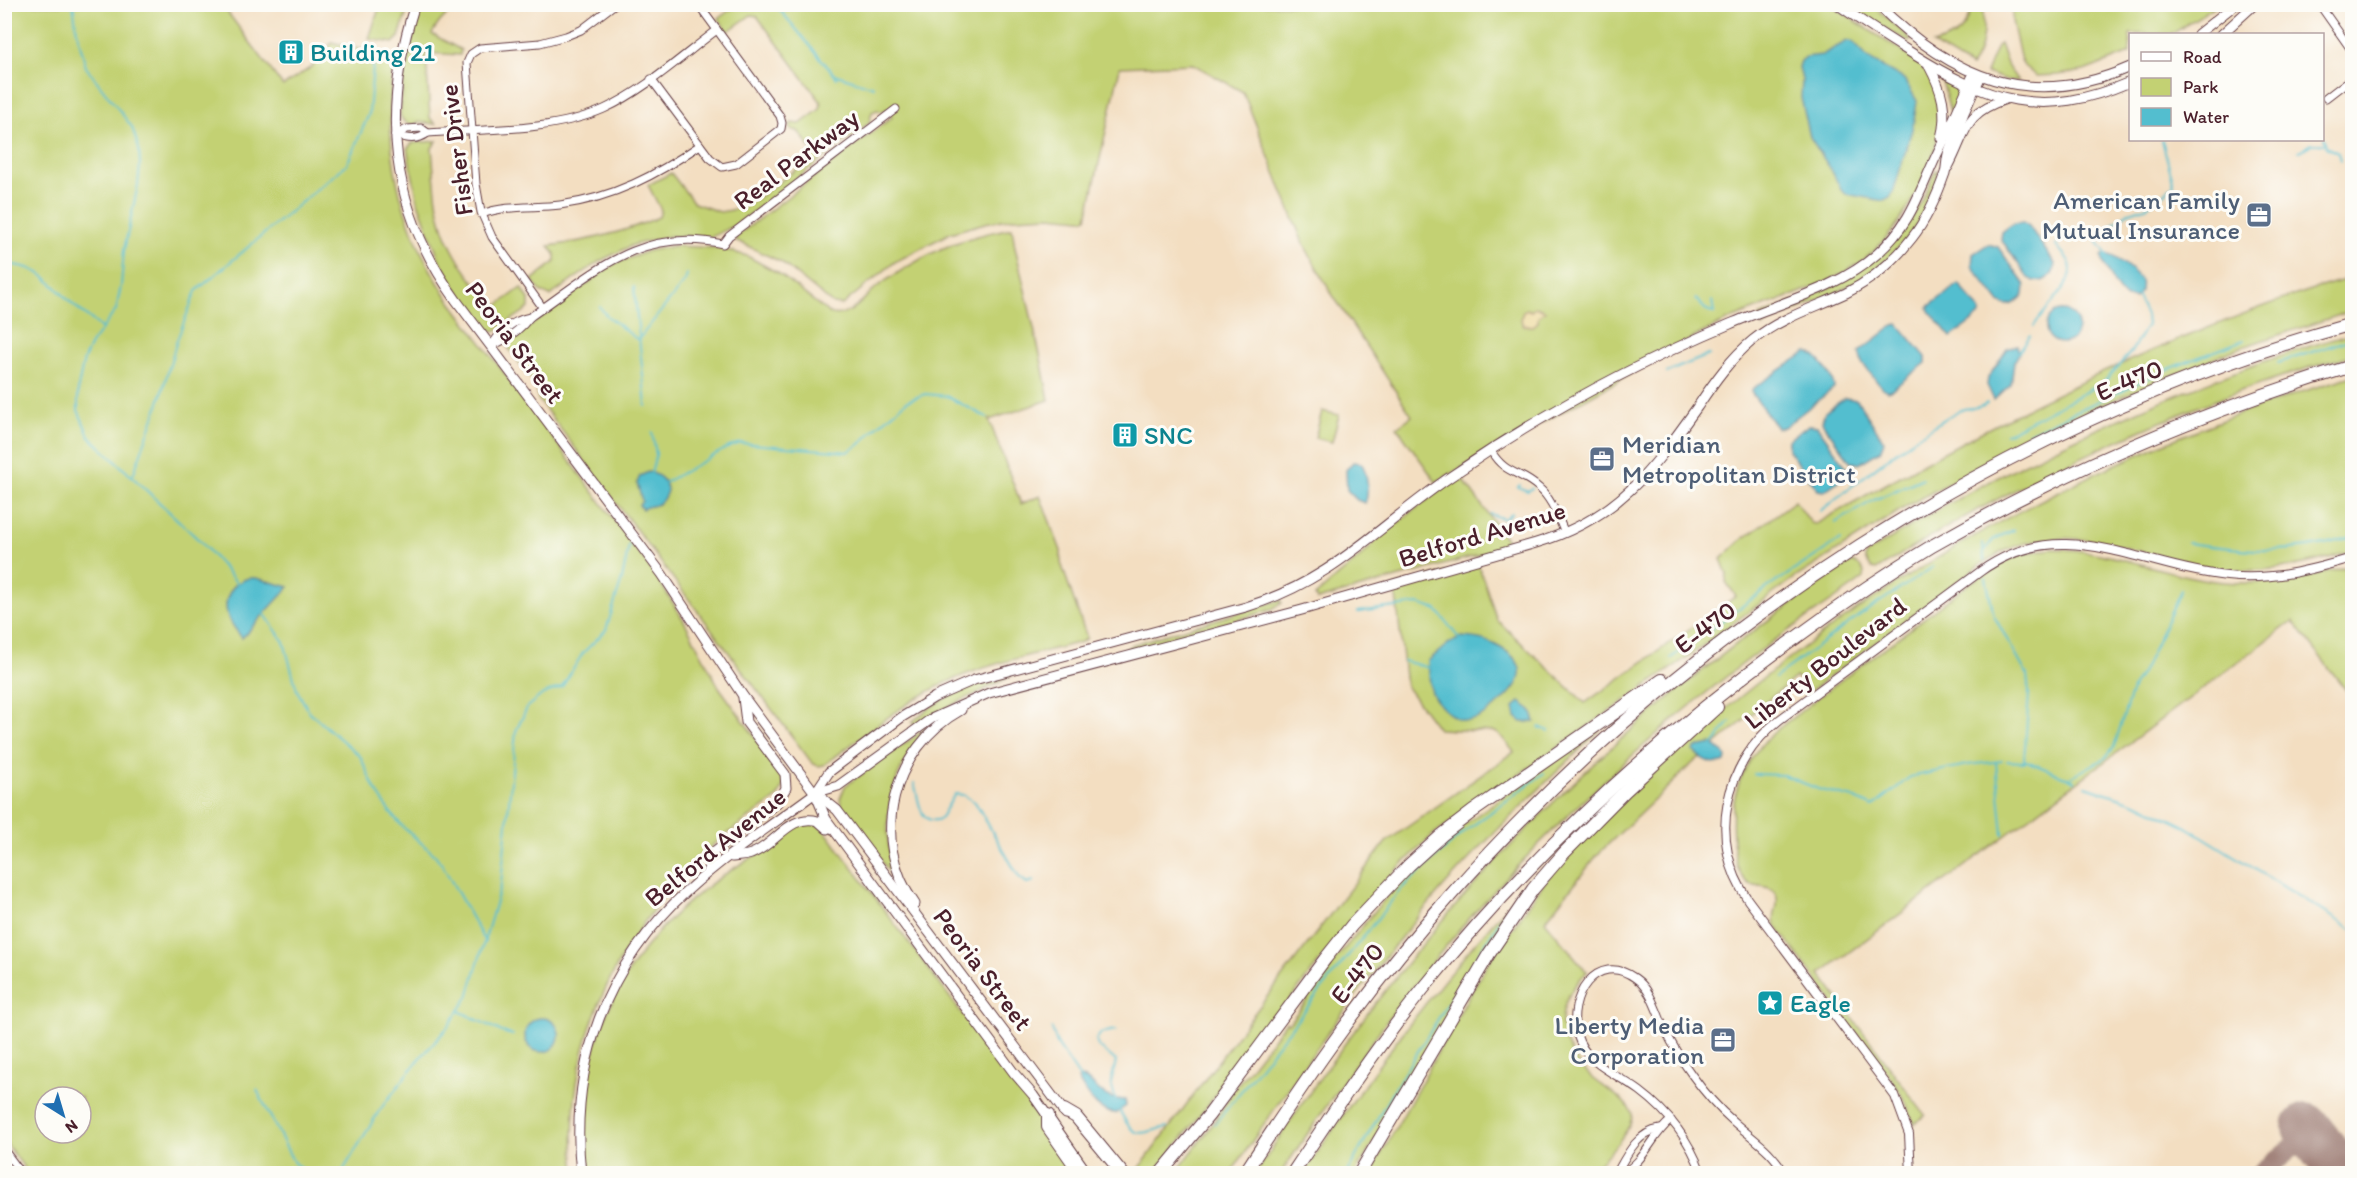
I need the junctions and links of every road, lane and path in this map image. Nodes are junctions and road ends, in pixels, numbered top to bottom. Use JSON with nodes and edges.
{"nodes":[{"id":1,"x":415,"y":4,"type":"edge"},
{"id":2,"x":615,"y":4,"type":"edge"},
{"id":3,"x":698,"y":4,"type":"edge"},
{"id":4,"x":1837,"y":4,"type":"edge"},
{"id":5,"x":1877,"y":4,"type":"edge"},
{"id":6,"x":2236,"y":4,"type":"edge"},
{"id":7,"x":2255,"y":4,"type":"edge"},
{"id":8,"x":2319,"y":4,"type":"edge"},
{"id":9,"x":717,"y":30,"type":"junction"},
{"id":10,"x":2199,"y":33,"type":"edge"},
{"id":11,"x":2223,"y":33,"type":"edge"},
{"id":12,"x":2350,"y":40,"type":"edge"},
{"id":13,"x":2352,"y":51,"type":"edge"},
{"id":14,"x":1927,"y":63,"type":"junction"},
{"id":15,"x":2129,"y":67,"type":"edge"},
{"id":16,"x":1978,"y":75,"type":"junction"},
{"id":17,"x":2352,"y":78,"type":"edge"},
{"id":18,"x":651,"y":79,"type":"junction"},
{"id":19,"x":2129,"y":82,"type":"edge"},
{"id":20,"x":1971,"y":87,"type":"junction"},
{"id":21,"x":2326,"y":98,"type":"dead end"},
{"id":22,"x":2008,"y":99,"type":"junction"},
{"id":23,"x":896,"y":109,"type":"dead end"},
{"id":24,"x":472,"y":130,"type":"junction"},
{"id":25,"x":395,"y":135,"type":"junction"},
{"id":26,"x":700,"y":145,"type":"junction"},
{"id":27,"x":1939,"y":149,"type":"junction"},
{"id":28,"x":1946,"y":172,"type":"junction"},
{"id":29,"x":482,"y":214,"type":"junction"},
{"id":30,"x":543,"y":308,"type":"junction"},
{"id":31,"x":2350,"y":323,"type":"edge"},
{"id":32,"x":491,"y":346,"type":"junction"},
{"id":33,"x":2352,"y":366,"type":"edge"},
{"id":34,"x":1491,"y":451,"type":"junction"},
{"id":35,"x":1565,"y":533,"type":"junction"},
{"id":36,"x":2352,"y":558,"type":"edge"},
{"id":37,"x":1709,"y":652,"type":"junction"},
{"id":38,"x":1742,"y":677,"type":"junction"},
{"id":39,"x":743,"y":696,"type":"junction"},
{"id":40,"x":971,"y":700,"type":"junction"},
{"id":41,"x":815,"y":793,"type":"junction"},
{"id":42,"x":729,"y":857,"type":"junction"},
{"id":43,"x":861,"y":869,"type":"junction"},
{"id":44,"x":707,"y":873,"type":"junction"},
{"id":45,"x":940,"y":947,"type":"junction"},
{"id":46,"x":1447,"y":1026,"type":"junction"},
{"id":47,"x":1064,"y":1110,"type":"junction"},
{"id":48,"x":1209,"y":1114,"type":"junction"},
{"id":49,"x":1048,"y":1115,"type":"junction"},
{"id":50,"x":1671,"y":1120,"type":"junction"},
{"id":51,"x":1660,"y":1129,"type":"junction"},
{"id":52,"x":4,"y":1150,"type":"edge"},
{"id":53,"x":22,"y":1173,"type":"edge"},
{"id":54,"x":581,"y":1173,"type":"edge"},
{"id":55,"x":1081,"y":1173,"type":"edge"},
{"id":56,"x":1088,"y":1173,"type":"edge"},
{"id":57,"x":1115,"y":1173,"type":"edge"},
{"id":58,"x":1123,"y":1173,"type":"edge"},
{"id":59,"x":1160,"y":1173,"type":"edge"},
{"id":60,"x":1169,"y":1173,"type":"edge"},
{"id":61,"x":1244,"y":1173,"type":"edge"},
{"id":62,"x":1292,"y":1173,"type":"edge"},
{"id":63,"x":1359,"y":1173,"type":"edge"},
{"id":64,"x":1364,"y":1173,"type":"edge"},
{"id":65,"x":1616,"y":1173,"type":"edge"},
{"id":66,"x":1621,"y":1173,"type":"edge"},
{"id":67,"x":1702,"y":1173,"type":"edge"},
{"id":68,"x":1785,"y":1173,"type":"edge"},
{"id":69,"x":1911,"y":1173,"type":"edge"}],
"edges":[{"from":1,"to":25,"type":"main road","name":"Peoria Street"},
{"from":2,"to":24,"type":"street","name":"Fisher Drive"},
{"from":3,"to":9,"type":"street"},
{"from":4,"to":14,"type":"main road"},
{"from":5,"to":16,"type":"main road"},
{"from":6,"to":10,"type":"main road"},
{"from":7,"to":11,"type":"main road"},
{"from":8,"to":12,"type":"street"},
{"from":9,"to":18,"type":"street"},
{"from":9,"to":26,"type":"street"},
{"from":12,"to":13,"type":"street"},
{"from":14,"to":20,"type":"main road"},
{"from":14,"to":27,"type":"main road"},
{"from":15,"to":16,"type":"main road"},
{"from":16,"to":20,"type":"main road","name":"Belford Avenue"},
{"from":17,"to":21,"type":"street"},
{"from":18,"to":24,"type":"street"},
{"from":18,"to":26,"type":"street"},
{"from":19,"to":22,"type":"main road"},
{"from":20,"to":22,"type":"main road"},
{"from":20,"to":27,"type":"main road","name":"Belford Avenue"},
{"from":20,"to":28,"type":"main road","name":"Belford Avenue"},
{"from":22,"to":28,"type":"main road"},
{"from":23,"to":30,"type":"street","name":"Real Parkway"},
{"from":24,"to":25,"type":"street"},
{"from":24,"to":29,"type":"street","name":"Fisher Drive"},
{"from":25,"to":32,"type":"main road","name":"Peoria Street"},
{"from":26,"to":29,"type":"street"},
{"from":27,"to":34,"type":"main road","name":"Belford Avenue"},
{"from":28,"to":35,"type":"main road","name":"Belford Avenue"},
{"from":29,"to":30,"type":"street","name":"Fisher Drive"},
{"from":30,"to":32,"type":"street"},
{"from":31,"to":37,"type":"highway","name":"E-470"},
{"from":32,"to":39,"type":"main road","name":"Peoria Street"},
{"from":33,"to":38,"type":"highway"},
{"from":34,"to":35,"type":"street"},
{"from":34,"to":41,"type":"main road","name":"Belford Avenue"},
{"from":35,"to":40,"type":"main road","name":"Belford Avenue"},
{"from":36,"to":69,"type":"street","name":"Liberty Boulevard"},
{"from":37,"to":48,"type":"highway"},
{"from":37,"to":61,"type":"highway","name":"E-470"},
{"from":38,"to":46,"type":"highway"},
{"from":38,"to":62,"type":"highway"},
{"from":39,"to":41,"type":"main road","name":"Peoria Street"},
{"from":39,"to":44,"type":"main road"},
{"from":40,"to":41,"type":"main road","name":"Belford Avenue"},
{"from":40,"to":45,"type":"main road"},
{"from":41,"to":42,"type":"main road","name":"Belford Avenue"},
{"from":41,"to":43,"type":"main road","name":"Peoria Street"},
{"from":41,"to":45,"type":"main road","name":"Peoria Street"},
{"from":42,"to":43,"type":"main road"},
{"from":42,"to":44,"type":"main road","name":"Belford Avenue"},
{"from":43,"to":49,"type":"main road","name":"Peoria Street"},
{"from":44,"to":54,"type":"main road","name":"Belford Avenue"},
{"from":45,"to":47,"type":"main road","name":"Peoria Street"},
{"from":46,"to":63,"type":"highway"},
{"from":46,"to":64,"type":"highway"},
{"from":47,"to":57,"type":"main road","name":"Peoria Street"},
{"from":47,"to":58,"type":"highway"},
{"from":48,"to":59,"type":"highway"},
{"from":48,"to":60,"type":"highway"},
{"from":49,"to":55,"type":"highway"},
{"from":49,"to":56,"type":"main road","name":"Peoria Street"},
{"from":50,"to":51,"type":"street"},
{"from":50,"to":67,"type":"street"},
{"from":50,"to":68,"type":"street"},
{"from":51,"to":65,"type":"street"},
{"from":51,"to":66,"type":"street"},
{"from":52,"to":53,"type":"street"}]}
